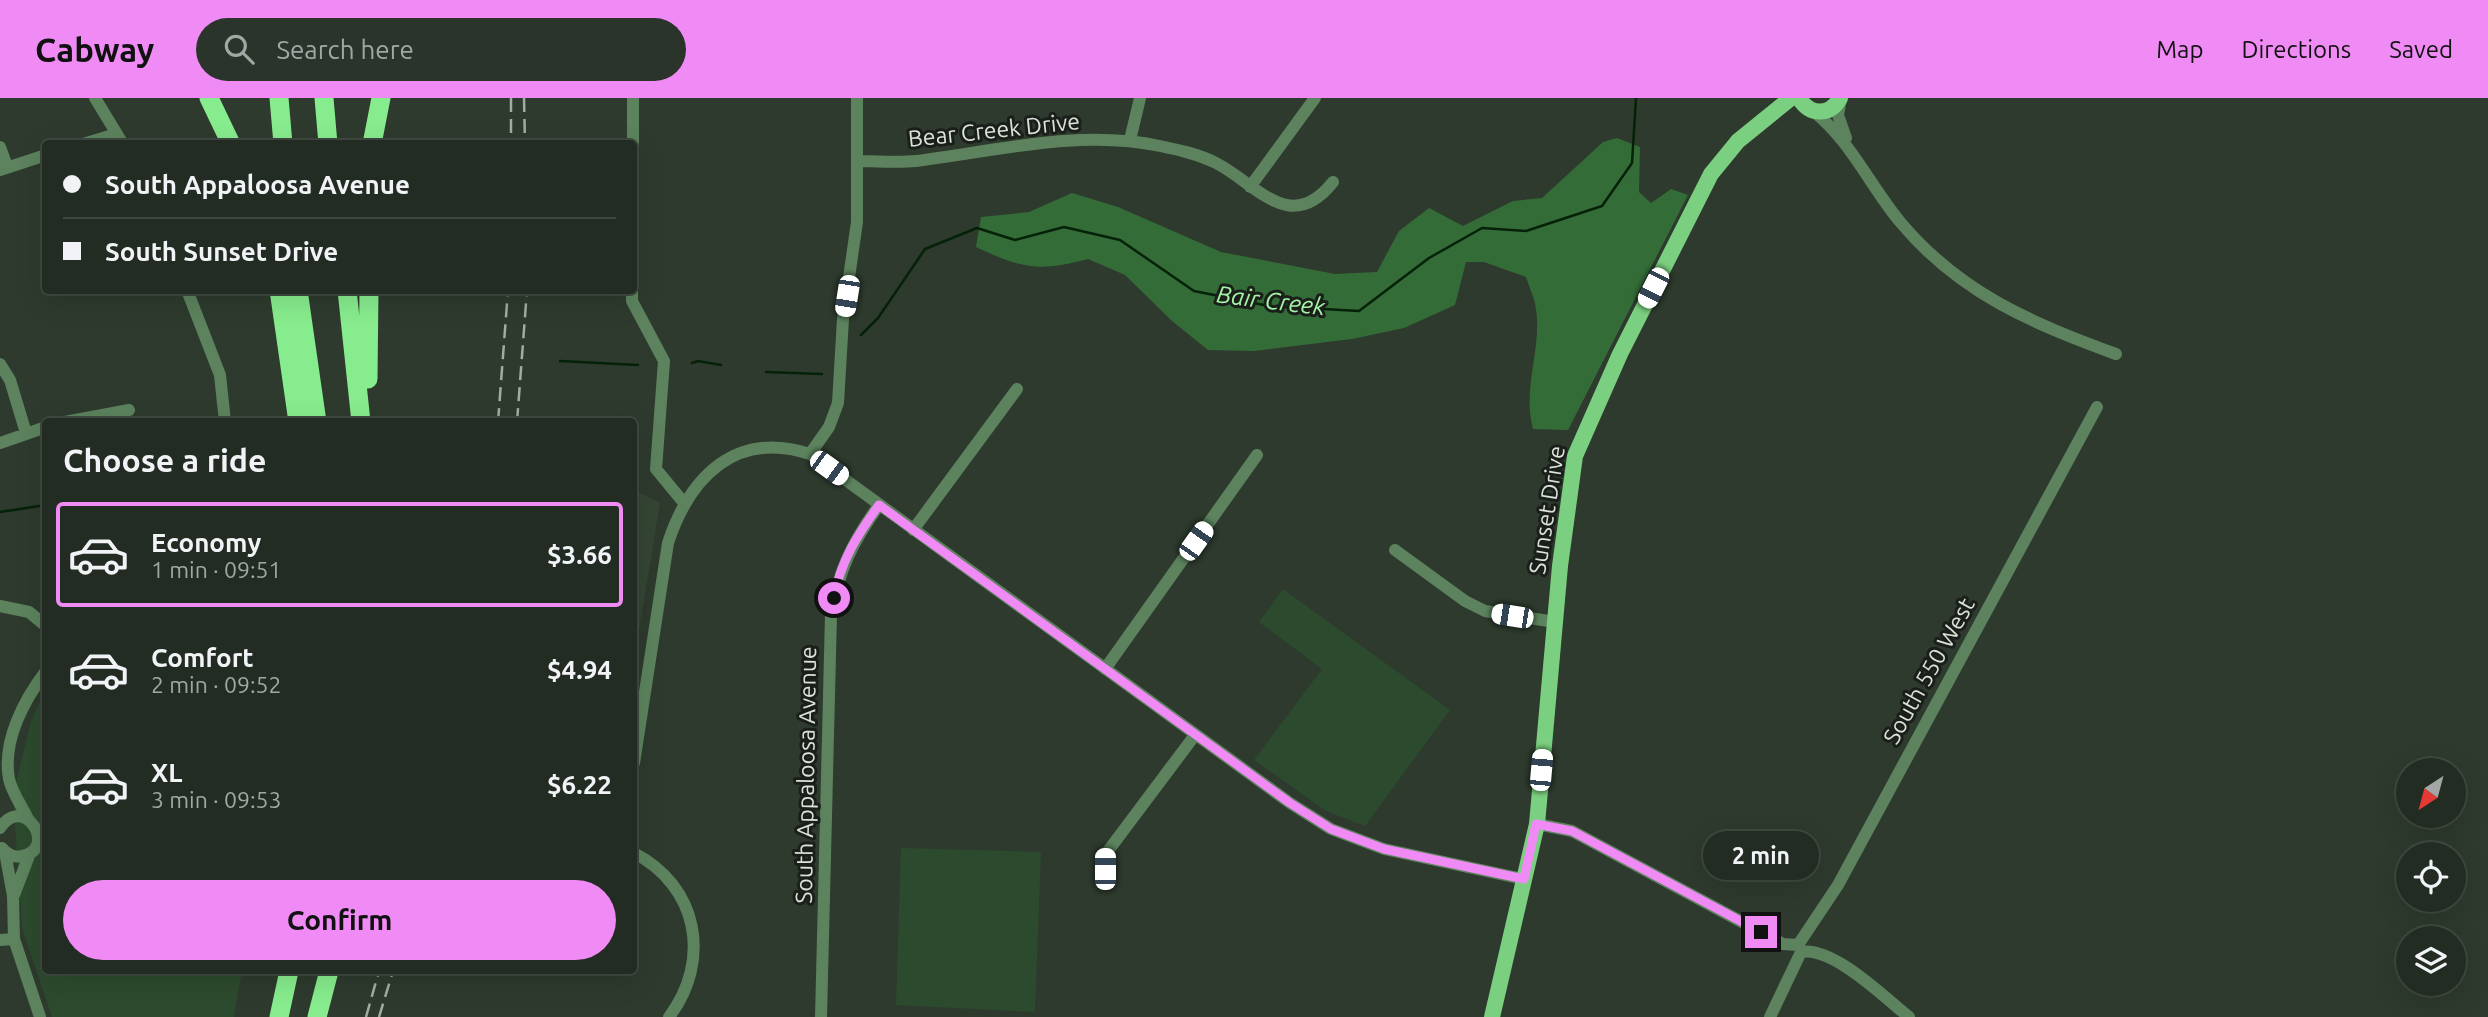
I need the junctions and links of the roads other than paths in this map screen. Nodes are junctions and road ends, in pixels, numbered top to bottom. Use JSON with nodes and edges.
{"nodes":[{"id":1,"x":95,"y":98,"type":"edge"},
{"id":2,"x":209,"y":98,"type":"edge"},
{"id":3,"x":279,"y":98,"type":"edge"},
{"id":4,"x":324,"y":98,"type":"edge"},
{"id":5,"x":381,"y":98,"type":"edge"},
{"id":6,"x":633,"y":98,"type":"edge"},
{"id":7,"x":857,"y":98,"type":"edge"},
{"id":8,"x":1140,"y":98,"type":"edge"},
{"id":9,"x":1315,"y":98,"type":"edge"},
{"id":10,"x":1791,"y":98,"type":"edge"},
{"id":11,"x":1840,"y":98,"type":"edge"},
{"id":12,"x":1807,"y":106,"type":"edge"},
{"id":13,"x":1765,"y":120,"type":"junction"},
{"id":14,"x":119,"y":139,"type":"edge"},
{"id":15,"x":229,"y":140,"type":"edge"},
{"id":16,"x":283,"y":140,"type":"edge"},
{"id":17,"x":328,"y":140,"type":"edge"},
{"id":18,"x":373,"y":140,"type":"edge"},
{"id":19,"x":633,"y":140,"type":"edge"},
{"id":20,"x":1130,"y":140,"type":"junction"},
{"id":21,"x":0,"y":147,"type":"edge"},
{"id":22,"x":1850,"y":148,"type":"junction"},
{"id":23,"x":42,"y":156,"type":"edge"},
{"id":24,"x":858,"y":161,"type":"junction"},
{"id":25,"x":4,"y":168,"type":"edge"},
{"id":26,"x":1333,"y":182,"type":"dead end"},
{"id":27,"x":1250,"y":187,"type":"junction"},
{"id":28,"x":189,"y":294,"type":"edge"},
{"id":29,"x":280,"y":294,"type":"edge"},
{"id":30,"x":299,"y":294,"type":"edge"},
{"id":31,"x":346,"y":294,"type":"edge"},
{"id":32,"x":369,"y":294,"type":"edge"},
{"id":33,"x":632,"y":294,"type":"edge"},
{"id":34,"x":2116,"y":354,"type":"dead end"},
{"id":35,"x":0,"y":364,"type":"edge"},
{"id":36,"x":1017,"y":389,"type":"dead end"},
{"id":37,"x":2097,"y":407,"type":"dead end"},
{"id":38,"x":129,"y":410,"type":"dead end"},
{"id":39,"x":86,"y":418,"type":"edge"},
{"id":40,"x":225,"y":418,"type":"edge"},
{"id":41,"x":297,"y":418,"type":"edge"},
{"id":42,"x":316,"y":418,"type":"edge"},
{"id":43,"x":361,"y":418,"type":"edge"},
{"id":44,"x":368,"y":418,"type":"edge"},
{"id":45,"x":42,"y":428,"type":"edge"},
{"id":46,"x":26,"y":433,"type":"junction"},
{"id":47,"x":0,"y":443,"type":"edge"},
{"id":48,"x":810,"y":454,"type":"junction"},
{"id":49,"x":1257,"y":455,"type":"dead end"},
{"id":50,"x":684,"y":503,"type":"junction"},
{"id":51,"x":879,"y":505,"type":"junction"},
{"id":52,"x":913,"y":530,"type":"junction"},
{"id":53,"x":1395,"y":550,"type":"dead end"},
{"id":54,"x":0,"y":606,"type":"edge"},
{"id":55,"x":1555,"y":622,"type":"junction"},
{"id":56,"x":42,"y":623,"type":"edge"},
{"id":57,"x":1105,"y":669,"type":"junction"},
{"id":58,"x":42,"y":676,"type":"edge"},
{"id":59,"x":1195,"y":735,"type":"junction"},
{"id":60,"x":637,"y":744,"type":"edge"},
{"id":61,"x":12,"y":788,"type":"junction"},
{"id":62,"x":1536,"y":824,"type":"junction"},
{"id":63,"x":1,"y":826,"type":"edge"},
{"id":64,"x":36,"y":826,"type":"edge"},
{"id":65,"x":1,"y":847,"type":"edge"},
{"id":66,"x":37,"y":848,"type":"edge"},
{"id":67,"x":637,"y":855,"type":"edge"},
{"id":68,"x":1524,"y":879,"type":"junction"},
{"id":69,"x":1105,"y":884,"type":"dead end"},
{"id":70,"x":13,"y":895,"type":"junction"},
{"id":71,"x":14,"y":939,"type":"junction"},
{"id":72,"x":0,"y":940,"type":"edge"},
{"id":73,"x":1800,"y":949,"type":"junction"},
{"id":74,"x":288,"y":974,"type":"edge"},
{"id":75,"x":327,"y":974,"type":"edge"},
{"id":76,"x":40,"y":1017,"type":"edge"},
{"id":77,"x":279,"y":1017,"type":"edge"},
{"id":78,"x":317,"y":1017,"type":"edge"},
{"id":79,"x":669,"y":1017,"type":"edge"},
{"id":80,"x":821,"y":1017,"type":"edge"},
{"id":81,"x":1492,"y":1017,"type":"edge"},
{"id":82,"x":1770,"y":1017,"type":"edge"},
{"id":83,"x":1909,"y":1017,"type":"edge"}],
"edges":[{"from":1,"to":14,"type":"street"},
{"from":2,"to":15,"type":"highway"},
{"from":3,"to":16,"type":"highway"},
{"from":4,"to":17,"type":"highway"},
{"from":5,"to":18,"type":"highway"},
{"from":6,"to":19,"type":"street"},
{"from":7,"to":24,"type":"street"},
{"from":8,"to":20,"type":"street"},
{"from":9,"to":27,"type":"street"},
{"from":10,"to":13,"type":"main road","name":"Sunset Drive"},
{"from":11,"to":12,"type":"main road"},
{"from":11,"to":22,"type":"street"},
{"from":12,"to":13,"type":"main road"},
{"from":12,"to":22,"type":"street"},
{"from":13,"to":55,"type":"main road","name":"Sunset Drive"},
{"from":20,"to":24,"type":"street","name":"Bear Creek Drive"},
{"from":20,"to":27,"type":"street","name":"Bear Creek Drive"},
{"from":21,"to":25,"type":"street"},
{"from":22,"to":34,"type":"street"},
{"from":23,"to":25,"type":"street"},
{"from":24,"to":48,"type":"street"},
{"from":26,"to":27,"type":"street","name":"Bear Creek Drive"},
{"from":28,"to":40,"type":"street"},
{"from":29,"to":41,"type":"highway"},
{"from":30,"to":42,"type":"highway"},
{"from":31,"to":43,"type":"highway"},
{"from":32,"to":44,"type":"highway"},
{"from":33,"to":50,"type":"street"},
{"from":35,"to":46,"type":"street"},
{"from":36,"to":52,"type":"street"},
{"from":37,"to":73,"type":"street","name":"South 550 West"},
{"from":38,"to":39,"type":"street"},
{"from":45,"to":46,"type":"street"},
{"from":46,"to":47,"type":"street"},
{"from":48,"to":50,"type":"street"},
{"from":48,"to":51,"type":"street"},
{"from":49,"to":57,"type":"street"},
{"from":50,"to":60,"type":"street"},
{"from":51,"to":52,"type":"street"},
{"from":51,"to":80,"type":"street","name":"South Appaloosa Avenue"},
{"from":52,"to":57,"type":"street"},
{"from":53,"to":55,"type":"street"},
{"from":54,"to":56,"type":"street"},
{"from":55,"to":62,"type":"main road","name":"Sunset Drive"},
{"from":57,"to":59,"type":"street"},
{"from":58,"to":61,"type":"street"},
{"from":59,"to":68,"type":"street"},
{"from":59,"to":69,"type":"street"},
{"from":61,"to":63,"type":"street"},
{"from":61,"to":64,"type":"street"},
{"from":62,"to":68,"type":"main road","name":"Sunset Drive"},
{"from":62,"to":73,"type":"street"},
{"from":63,"to":64,"type":"street"},
{"from":64,"to":66,"type":"street"},
{"from":65,"to":66,"type":"street"},
{"from":65,"to":70,"type":"street"},
{"from":66,"to":70,"type":"street"},
{"from":67,"to":79,"type":"street"},
{"from":68,"to":81,"type":"main road","name":"Sunset Drive"},
{"from":70,"to":71,"type":"street"},
{"from":71,"to":72,"type":"street"},
{"from":71,"to":76,"type":"street"},
{"from":73,"to":82,"type":"street","name":"South 550 West"},
{"from":73,"to":83,"type":"street"},
{"from":74,"to":77,"type":"highway"},
{"from":75,"to":78,"type":"highway"}]}
